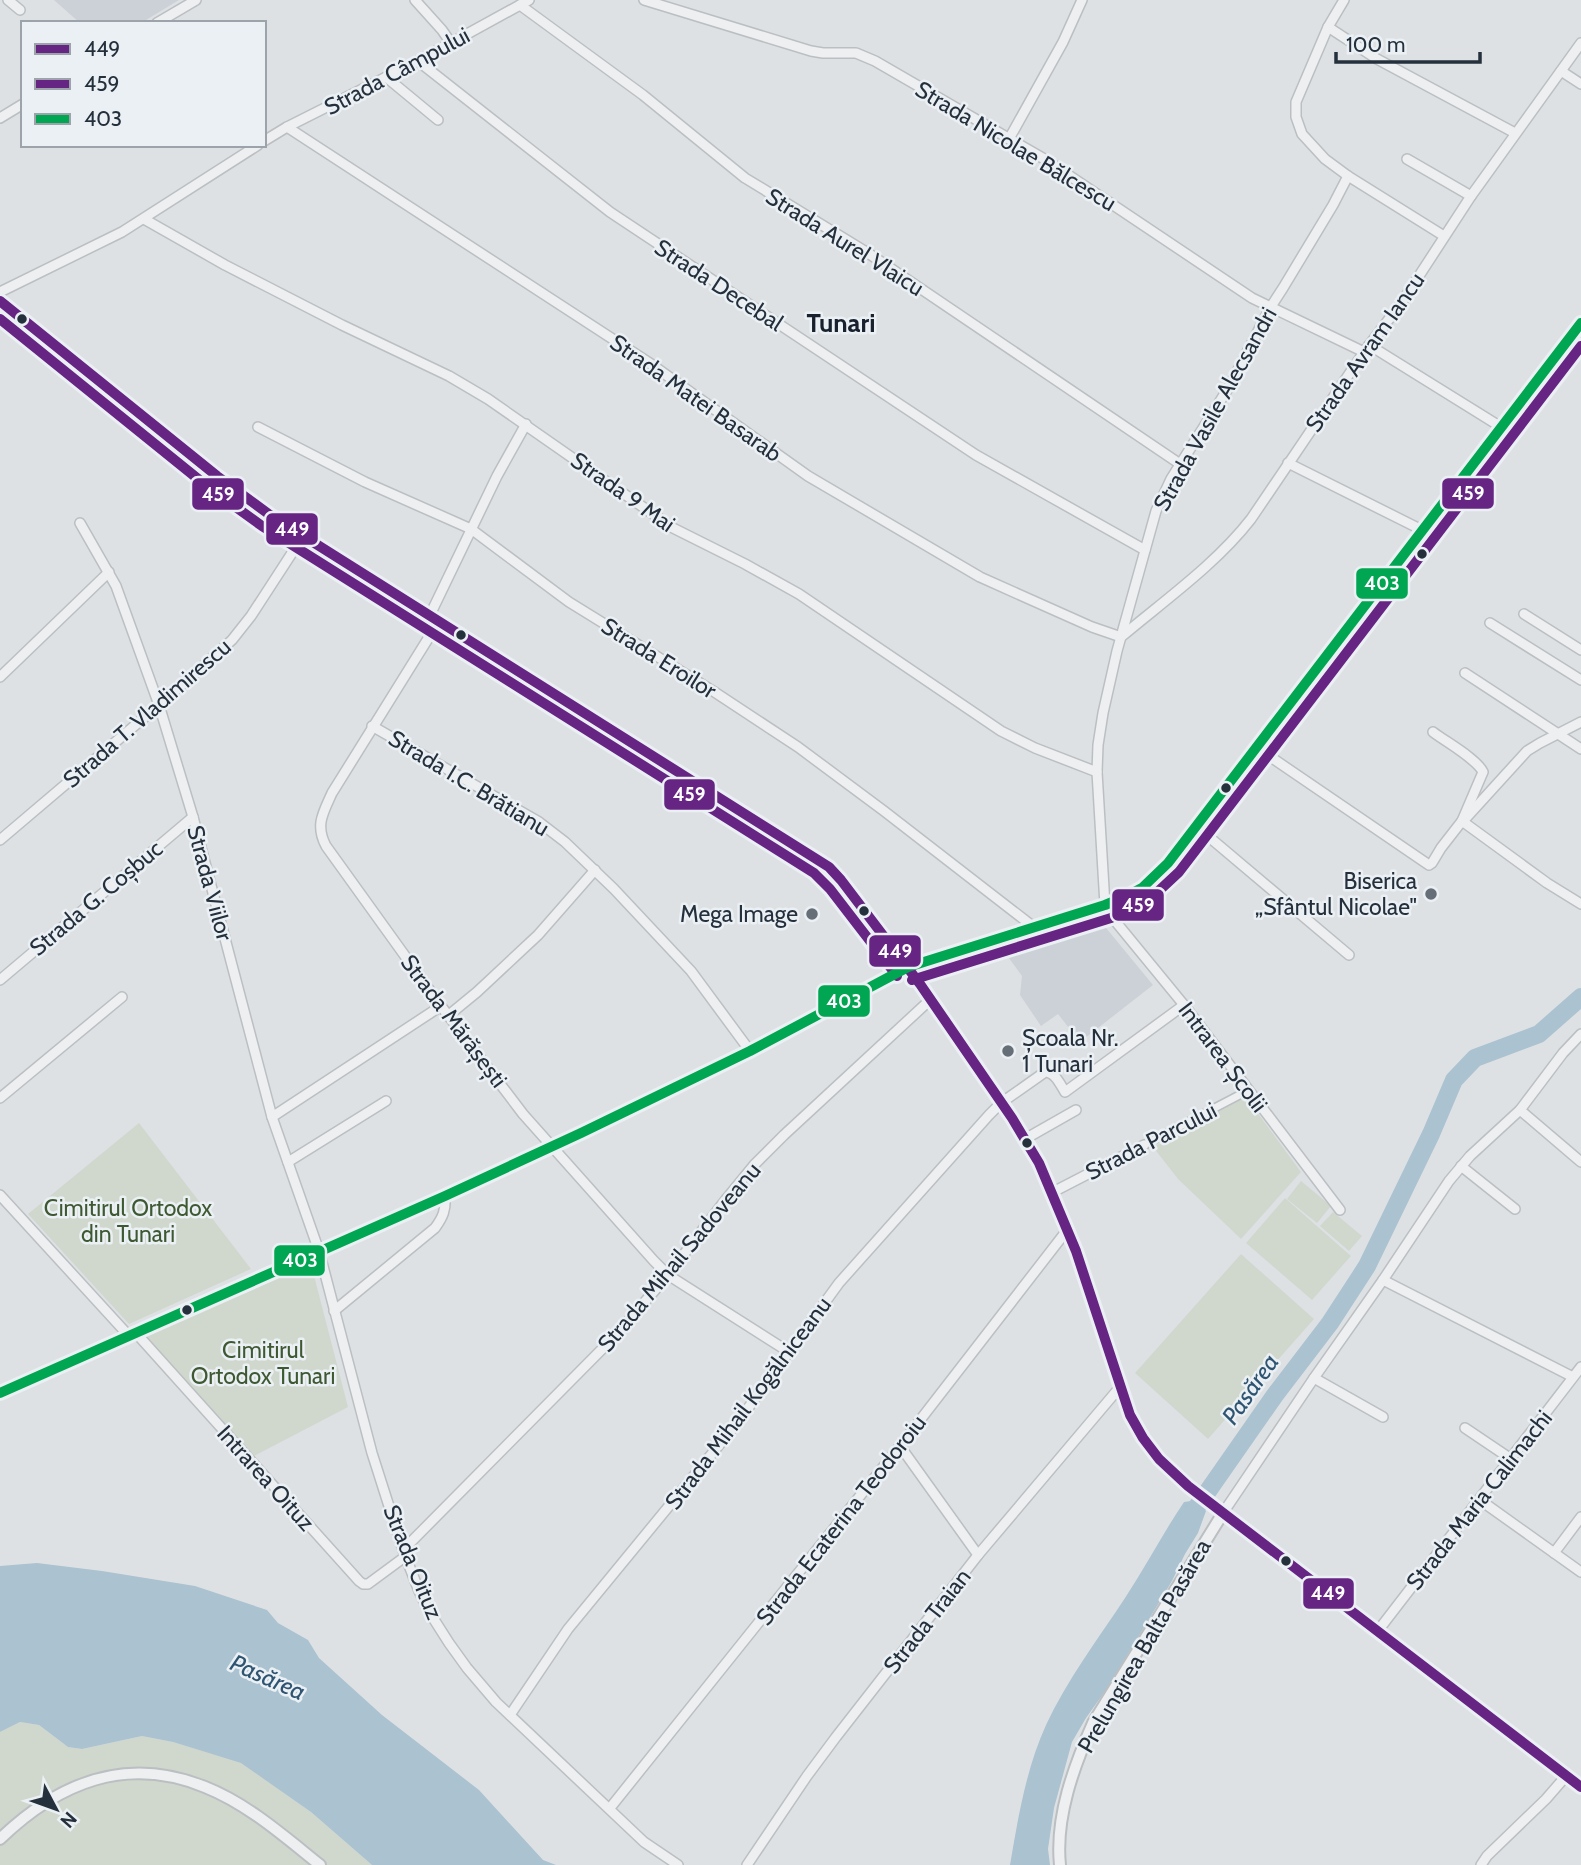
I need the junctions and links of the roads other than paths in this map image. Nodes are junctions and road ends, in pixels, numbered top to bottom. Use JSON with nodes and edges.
{"nodes":[{"id":1,"x":8,"y":0,"type":"edge"},
{"id":2,"x":196,"y":0,"type":"edge"},
{"id":3,"x":415,"y":0,"type":"edge"},
{"id":4,"x":644,"y":0,"type":"edge"},
{"id":5,"x":1082,"y":0,"type":"edge"},
{"id":6,"x":1344,"y":0,"type":"edge"},
{"id":7,"x":525,"y":3,"type":"edge"},
{"id":8,"x":20,"y":10,"type":"dead end"},
{"id":9,"x":159,"y":21,"type":"edge"},
{"id":10,"x":1328,"y":27,"type":"junction"},
{"id":11,"x":451,"y":43,"type":"junction"},
{"id":12,"x":1581,"y":43,"type":"edge"},
{"id":13,"x":418,"y":61,"type":"junction"},
{"id":14,"x":1561,"y":71,"type":"junction"},
{"id":15,"x":386,"y":77,"type":"junction"},
{"id":16,"x":1581,"y":84,"type":"edge"},
{"id":17,"x":21,"y":105,"type":"edge"},
{"id":18,"x":0,"y":118,"type":"edge"},
{"id":19,"x":438,"y":120,"type":"dead end"},
{"id":20,"x":287,"y":127,"type":"junction"},
{"id":21,"x":1516,"y":133,"type":"junction"},
{"id":22,"x":1009,"y":139,"type":"junction"},
{"id":23,"x":266,"y":140,"type":"edge"},
{"id":24,"x":255,"y":147,"type":"edge"},
{"id":25,"x":1407,"y":159,"type":"dead end"},
{"id":26,"x":1348,"y":176,"type":"junction"},
{"id":27,"x":1471,"y":196,"type":"junction"},
{"id":28,"x":144,"y":219,"type":"junction"},
{"id":29,"x":1444,"y":236,"type":"junction"},
{"id":30,"x":0,"y":292,"type":"edge"},
{"id":31,"x":0,"y":301,"type":"edge"},
{"id":32,"x":1269,"y":308,"type":"junction"},
{"id":33,"x":1581,"y":323,"type":"edge"},
{"id":34,"x":1367,"y":348,"type":"junction"},
{"id":35,"x":526,"y":424,"type":"junction"},
{"id":36,"x":258,"y":427,"type":"dead end"},
{"id":37,"x":1501,"y":427,"type":"junction"},
{"id":38,"x":1288,"y":463,"type":"junction"},
{"id":39,"x":1180,"y":464,"type":"junction"},
{"id":40,"x":80,"y":523,"type":"dead end"},
{"id":41,"x":471,"y":529,"type":"junction"},
{"id":42,"x":1422,"y":530,"type":"junction"},
{"id":43,"x":303,"y":536,"type":"junction"},
{"id":44,"x":1145,"y":550,"type":"junction"},
{"id":45,"x":109,"y":572,"type":"junction"},
{"id":46,"x":1524,"y":614,"type":"dead end"},
{"id":47,"x":434,"y":618,"type":"junction"},
{"id":48,"x":1490,"y":623,"type":"dead end"},
{"id":49,"x":1121,"y":637,"type":"junction"},
{"id":50,"x":1581,"y":650,"type":"edge"},
{"id":51,"x":1465,"y":673,"type":"dead end"},
{"id":52,"x":0,"y":677,"type":"edge"},
{"id":53,"x":1581,"y":680,"type":"edge"},
{"id":54,"x":159,"y":705,"type":"junction"},
{"id":55,"x":1581,"y":722,"type":"edge"},
{"id":56,"x":372,"y":726,"type":"junction"},
{"id":57,"x":1433,"y":732,"type":"dead end"},
{"id":58,"x":1559,"y":734,"type":"junction"},
{"id":59,"x":1256,"y":747,"type":"junction"},
{"id":60,"x":1581,"y":749,"type":"edge"},
{"id":61,"x":1097,"y":772,"type":"junction"},
{"id":62,"x":193,"y":817,"type":"junction"},
{"id":63,"x":1462,"y":821,"type":"junction"},
{"id":64,"x":1196,"y":826,"type":"junction"},
{"id":65,"x":0,"y":840,"type":"edge"},
{"id":66,"x":595,"y":870,"type":"junction"},
{"id":67,"x":1581,"y":904,"type":"edge"},
{"id":68,"x":1105,"y":905,"type":"junction"},
{"id":69,"x":1035,"y":928,"type":"junction"},
{"id":70,"x":1349,"y":955,"type":"dead end"},
{"id":71,"x":908,"y":967,"type":"junction"},
{"id":72,"x":0,"y":980,"type":"edge"},
{"id":73,"x":122,"y":997,"type":"dead end"},
{"id":74,"x":930,"y":999,"type":"junction"},
{"id":75,"x":1184,"y":1004,"type":"junction"},
{"id":76,"x":441,"y":1006,"type":"junction"},
{"id":77,"x":449,"y":1015,"type":"junction"},
{"id":78,"x":1581,"y":1034,"type":"edge"},
{"id":79,"x":750,"y":1051,"type":"junction"},
{"id":80,"x":1249,"y":1090,"type":"junction"},
{"id":81,"x":0,"y":1098,"type":"edge"},
{"id":82,"x":386,"y":1101,"type":"dead end"},
{"id":83,"x":1002,"y":1102,"type":"junction"},
{"id":84,"x":1076,"y":1110,"type":"dead end"},
{"id":85,"x":1520,"y":1110,"type":"junction"},
{"id":86,"x":272,"y":1117,"type":"junction"},
{"id":87,"x":1026,"y":1139,"type":"junction"},
{"id":88,"x":1144,"y":1145,"type":"joint"},
{"id":89,"x":553,"y":1147,"type":"junction"},
{"id":90,"x":288,"y":1162,"type":"junction"},
{"id":91,"x":1581,"y":1162,"type":"edge"},
{"id":92,"x":1461,"y":1166,"type":"junction"},
{"id":93,"x":1053,"y":1192,"type":"junction"},
{"id":94,"x":0,"y":1195,"type":"edge"},
{"id":95,"x":445,"y":1196,"type":"junction"},
{"id":96,"x":4,"y":1205,"type":"edge"},
{"id":97,"x":1515,"y":1209,"type":"dead end"},
{"id":98,"x":1340,"y":1210,"type":"dead end"},
{"id":99,"x":1068,"y":1229,"type":"junction"},
{"id":100,"x":319,"y":1251,"type":"junction"},
{"id":101,"x":668,"y":1275,"type":"junction"},
{"id":102,"x":1383,"y":1280,"type":"junction"},
{"id":103,"x":334,"y":1311,"type":"junction"},
{"id":104,"x":132,"y":1334,"type":"junction"},
{"id":105,"x":789,"y":1352,"type":"junction"},
{"id":106,"x":1578,"y":1373,"type":"edge"},
{"id":107,"x":1314,"y":1378,"type":"junction"},
{"id":108,"x":1120,"y":1387,"type":"junction"},
{"id":109,"x":0,"y":1393,"type":"edge"},
{"id":110,"x":1383,"y":1417,"type":"dead end"},
{"id":111,"x":1465,"y":1428,"type":"dead end"},
{"id":112,"x":900,"y":1446,"type":"junction"},
{"id":113,"x":1511,"y":1459,"type":"junction"},
{"id":114,"x":1479,"y":1500,"type":"junction"},
{"id":115,"x":1219,"y":1510,"type":"junction"},
{"id":116,"x":1581,"y":1517,"type":"edge"},
{"id":117,"x":404,"y":1553,"type":"junction"},
{"id":118,"x":1554,"y":1553,"type":"junction"},
{"id":119,"x":978,"y":1555,"type":"junction"},
{"id":120,"x":1581,"y":1572,"type":"edge"},
{"id":121,"x":1377,"y":1632,"type":"junction"},
{"id":122,"x":510,"y":1715,"type":"junction"},
{"id":123,"x":1566,"y":1776,"type":"junction"},
{"id":124,"x":1581,"y":1787,"type":"edge"},
{"id":125,"x":610,"y":1808,"type":"junction"},
{"id":126,"x":0,"y":1839,"type":"edge"},
{"id":127,"x":320,"y":1865,"type":"edge"},
{"id":128,"x":678,"y":1865,"type":"edge"},
{"id":129,"x":747,"y":1865,"type":"edge"},
{"id":130,"x":1060,"y":1865,"type":"edge"},
{"id":131,"x":1481,"y":1865,"type":"edge"}],
"edges":[{"from":1,"to":8,"type":"street"},
{"from":2,"to":9,"type":"street"},
{"from":3,"to":11,"type":"street"},
{"from":4,"to":22,"type":"street","name":"Strada Nicolae Bălcescu"},
{"from":5,"to":22,"type":"street"},
{"from":6,"to":10,"type":"street"},
{"from":7,"to":11,"type":"street","name":"Strada Câmpului"},
{"from":7,"to":39,"type":"street","name":"Strada Aurel Vlaicu"},
{"from":10,"to":21,"type":"street"},
{"from":10,"to":26,"type":"street"},
{"from":11,"to":13,"type":"street","name":"Strada Câmpului"},
{"from":12,"to":14,"type":"street","name":"Strada Avram Iancu"},
{"from":13,"to":15,"type":"street","name":"Strada Câmpului"},
{"from":13,"to":44,"type":"street","name":"Strada Decebal"},
{"from":14,"to":16,"type":"street"},
{"from":14,"to":21,"type":"street","name":"Strada Avram Iancu"},
{"from":15,"to":19,"type":"street"},
{"from":15,"to":20,"type":"street","name":"Strada Câmpului"},
{"from":17,"to":18,"type":"street"},
{"from":20,"to":23,"type":"street","name":"Strada Câmpului"},
{"from":20,"to":49,"type":"street","name":"Strada Matei Basarab"},
{"from":21,"to":27,"type":"street","name":"Strada Avram Iancu"},
{"from":22,"to":32,"type":"street","name":"Strada Nicolae Bălcescu"},
{"from":24,"to":28,"type":"street"},
{"from":25,"to":27,"type":"street"},
{"from":26,"to":29,"type":"street"},
{"from":26,"to":32,"type":"street","name":"Strada Vasile Alecsandri"},
{"from":27,"to":29,"type":"street","name":"Strada Avram Iancu"},
{"from":28,"to":30,"type":"street"},
{"from":28,"to":35,"type":"street","name":"Strada 9 Mai"},
{"from":29,"to":34,"type":"street","name":"Strada Avram Iancu"},
{"from":31,"to":43,"type":"main road"},
{"from":32,"to":34,"type":"street","name":"Strada Nicolae Bălcescu"},
{"from":32,"to":39,"type":"street","name":"Strada Vasile Alecsandri"},
{"from":33,"to":37,"type":"main road"},
{"from":34,"to":37,"type":"street","name":"Strada Nicolae Bălcescu"},
{"from":34,"to":38,"type":"street","name":"Strada Avram Iancu"},
{"from":35,"to":41,"type":"street","name":"Strada Mărășești"},
{"from":35,"to":61,"type":"street","name":"Strada 9 Mai"},
{"from":36,"to":41,"type":"street","name":"Strada Eroilor"},
{"from":37,"to":42,"type":"main road"},
{"from":38,"to":42,"type":"street"},
{"from":38,"to":49,"type":"street","name":"Strada Avram Iancu"},
{"from":39,"to":44,"type":"street","name":"Strada Vasile Alecsandri"},
{"from":40,"to":45,"type":"street","name":"Strada Viilor"},
{"from":41,"to":47,"type":"street","name":"Strada Mărășești"},
{"from":41,"to":69,"type":"street","name":"Strada Eroilor"},
{"from":42,"to":59,"type":"main road"},
{"from":43,"to":47,"type":"main road"},
{"from":43,"to":54,"type":"street","name":"Strada T. Vladimirescu"},
{"from":44,"to":49,"type":"street","name":"Strada Vasile Alecsandri"},
{"from":45,"to":52,"type":"street"},
{"from":45,"to":54,"type":"street","name":"Strada Viilor"},
{"from":46,"to":50,"type":"street"},
{"from":47,"to":56,"type":"street","name":"Strada Mărășești"},
{"from":47,"to":71,"type":"main road"},
{"from":48,"to":53,"type":"street"},
{"from":49,"to":61,"type":"street","name":"Strada Vasile Alecsandri"},
{"from":51,"to":58,"type":"street"},
{"from":54,"to":62,"type":"street","name":"Strada Viilor"},
{"from":54,"to":65,"type":"street","name":"Strada T. Vladimirescu"},
{"from":55,"to":58,"type":"street"},
{"from":56,"to":66,"type":"street","name":"Strada I.C. Brătianu"},
{"from":56,"to":76,"type":"street","name":"Strada Mărășești"},
{"from":57,"to":63,"type":"street"},
{"from":58,"to":60,"type":"street"},
{"from":58,"to":63,"type":"street"},
{"from":59,"to":63,"type":"street"},
{"from":59,"to":64,"type":"main road"},
{"from":61,"to":68,"type":"street","name":"Strada Vasile Alecsandri"},
{"from":62,"to":72,"type":"street","name":"Strada G. Coșbuc"},
{"from":62,"to":86,"type":"street","name":"Strada Viilor"},
{"from":63,"to":67,"type":"street"},
{"from":64,"to":68,"type":"main road"},
{"from":64,"to":70,"type":"street"},
{"from":66,"to":77,"type":"street"},
{"from":66,"to":79,"type":"street","name":"Strada I.C. Brătianu"},
{"from":68,"to":69,"type":"main road"},
{"from":68,"to":75,"type":"street","name":"Intrarea Școlii"},
{"from":69,"to":71,"type":"main road"},
{"from":71,"to":74,"type":"main road"},
{"from":71,"to":79,"type":"main road"},
{"from":73,"to":81,"type":"street"},
{"from":74,"to":83,"type":"main road"},
{"from":74,"to":101,"type":"street","name":"Strada Mihail Sadoveanu"},
{"from":75,"to":80,"type":"street","name":"Intrarea Școlii"},
{"from":75,"to":83,"type":"street","name":"Strada Mihail Kogălniceanu"},
{"from":76,"to":77,"type":"street","name":"Strada Mărășești"},
{"from":76,"to":86,"type":"street"},
{"from":77,"to":89,"type":"street","name":"Strada Mărășești"},
{"from":78,"to":85,"type":"street"},
{"from":79,"to":89,"type":"main road"},
{"from":80,"to":88,"type":"street","name":"Strada Parcului"},
{"from":80,"to":98,"type":"street","name":"Intrarea Școlii"},
{"from":82,"to":90,"type":"street"},
{"from":83,"to":87,"type":"main road"},
{"from":83,"to":105,"type":"street","name":"Strada Mihail Kogălniceanu"},
{"from":84,"to":87,"type":"street"},
{"from":85,"to":91,"type":"street"},
{"from":85,"to":92,"type":"street"},
{"from":86,"to":90,"type":"street","name":"Strada Viilor"},
{"from":87,"to":93,"type":"main road"},
{"from":88,"to":93,"type":"street","name":"Strada Parcului"},
{"from":89,"to":95,"type":"main road"},
{"from":89,"to":101,"type":"street","name":"Strada Mărășești"},
{"from":90,"to":100,"type":"street","name":"Strada Viilor"},
{"from":92,"to":97,"type":"street"},
{"from":92,"to":102,"type":"street"},
{"from":93,"to":99,"type":"main road"},
{"from":94,"to":96,"type":"street"},
{"from":95,"to":100,"type":"main road"},
{"from":95,"to":103,"type":"street"},
{"from":96,"to":104,"type":"street"},
{"from":99,"to":108,"type":"main road"},
{"from":99,"to":112,"type":"street","name":"Strada Ecaterina Teodoroiu"},
{"from":100,"to":103,"type":"street","name":"Strada Oituz"},
{"from":100,"to":104,"type":"main road"},
{"from":101,"to":105,"type":"street","name":"Strada Mărășești"},
{"from":101,"to":117,"type":"street","name":"Strada Mihail Sadoveanu"},
{"from":102,"to":106,"type":"street"},
{"from":102,"to":107,"type":"street"},
{"from":103,"to":117,"type":"street","name":"Strada Oituz"},
{"from":104,"to":109,"type":"main road"},
{"from":104,"to":117,"type":"street","name":"Intrarea Oituz"},
{"from":105,"to":122,"type":"street","name":"Strada Mihail Kogălniceanu"},
{"from":106,"to":113,"type":"street","name":"Strada Maria Calimachi"},
{"from":107,"to":110,"type":"street"},
{"from":107,"to":115,"type":"street"},
{"from":108,"to":115,"type":"main road"},
{"from":108,"to":119,"type":"street","name":"Strada Traian"},
{"from":111,"to":113,"type":"street"},
{"from":112,"to":119,"type":"street"},
{"from":112,"to":125,"type":"street","name":"Strada Ecaterina Teodoroiu"},
{"from":113,"to":114,"type":"street","name":"Strada Maria Calimachi"},
{"from":114,"to":118,"type":"street"},
{"from":114,"to":121,"type":"street","name":"Strada Maria Calimachi"},
{"from":115,"to":121,"type":"main road"},
{"from":115,"to":130,"type":"street","name":"Prelungirea Balta Pasărea"},
{"from":116,"to":118,"type":"street"},
{"from":117,"to":122,"type":"street","name":"Strada Oituz"},
{"from":118,"to":120,"type":"street"},
{"from":119,"to":129,"type":"street","name":"Strada Traian"},
{"from":121,"to":123,"type":"main road"},
{"from":122,"to":125,"type":"street","name":"Strada Oituz"},
{"from":123,"to":124,"type":"main road"},
{"from":123,"to":131,"type":"street"},
{"from":125,"to":128,"type":"street","name":"Strada Oituz"},
{"from":126,"to":127,"type":"street"}]}
